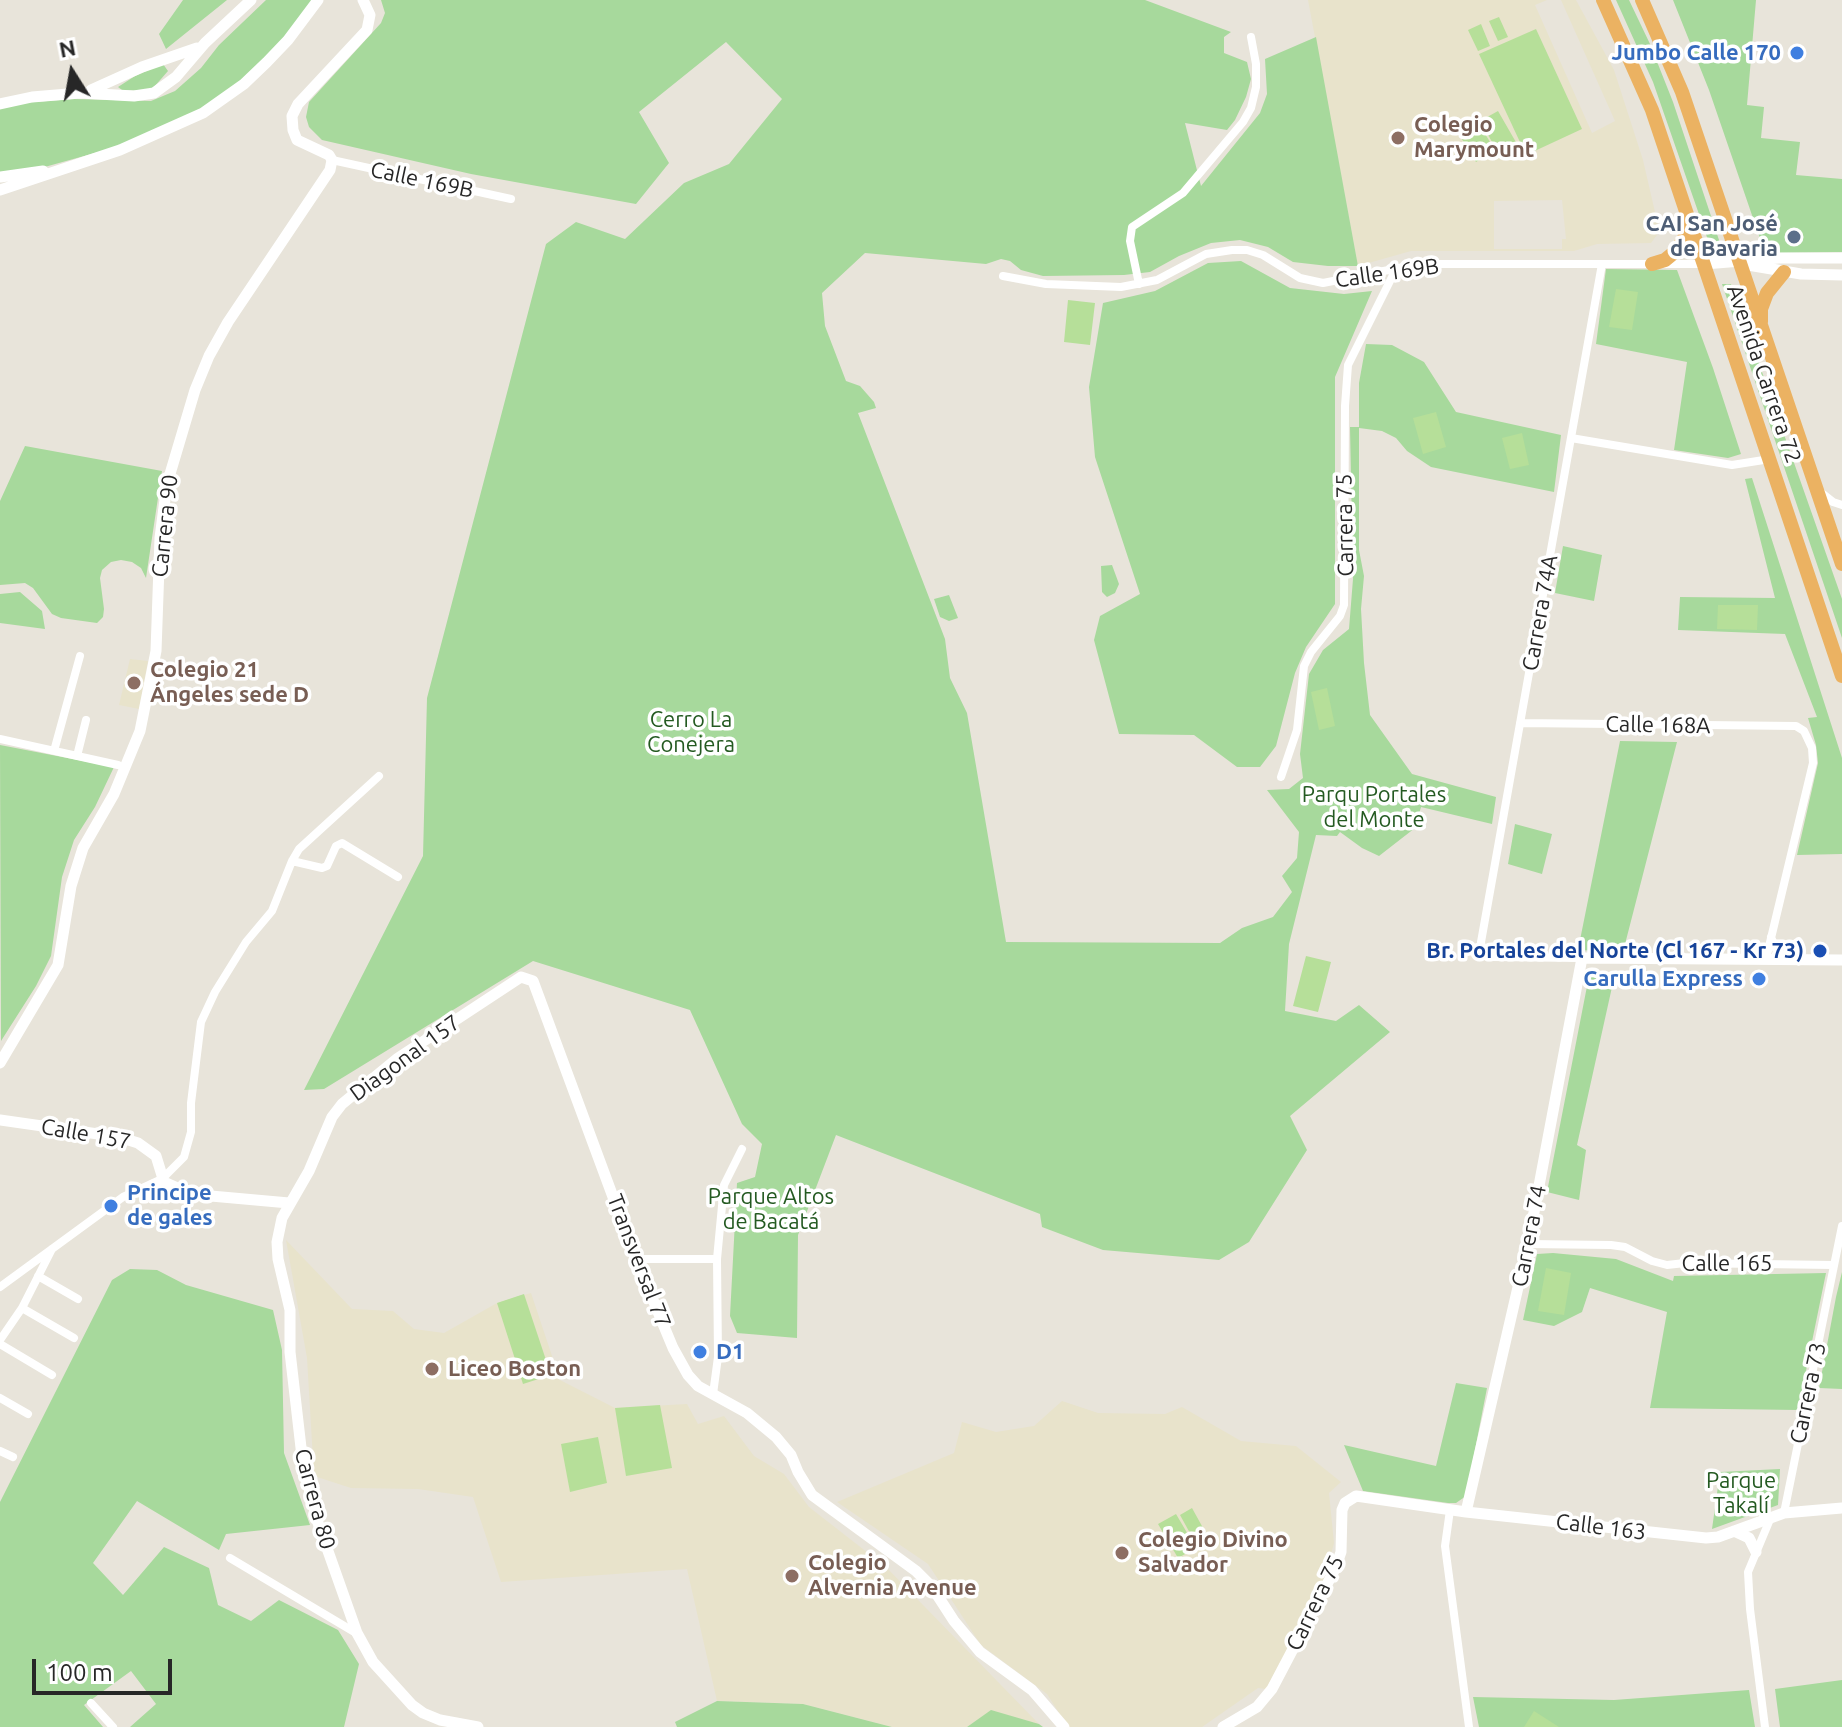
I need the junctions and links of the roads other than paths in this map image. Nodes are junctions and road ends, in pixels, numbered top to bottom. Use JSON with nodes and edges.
{"nodes":[{"id":1,"x":251,"y":0,"type":"edge"},
{"id":2,"x":318,"y":0,"type":"edge"},
{"id":3,"x":324,"y":0,"type":"edge"},
{"id":4,"x":1603,"y":0,"type":"edge"},
{"id":5,"x":1642,"y":0,"type":"edge"},
{"id":6,"x":363,"y":1,"type":"edge"},
{"id":7,"x":304,"y":20,"type":"junction"},
{"id":8,"x":1251,"y":37,"type":"dead end"},
{"id":9,"x":205,"y":43,"type":"junction"},
{"id":10,"x":80,"y":93,"type":"junction"},
{"id":11,"x":0,"y":104,"type":"edge"},
{"id":12,"x":332,"y":160,"type":"junction"},
{"id":13,"x":75,"y":166,"type":"junction"},
{"id":14,"x":0,"y":177,"type":"edge"},
{"id":15,"x":0,"y":190,"type":"edge"},
{"id":16,"x":511,"y":199,"type":"dead end"},
{"id":17,"x":1687,"y":218,"type":"junction"},
{"id":18,"x":1842,"y":258,"type":"edge"},
{"id":19,"x":1739,"y":263,"type":"junction"},
{"id":20,"x":1602,"y":264,"type":"junction"},
{"id":21,"x":1652,"y":264,"type":"junction"},
{"id":22,"x":1704,"y":264,"type":"junction"},
{"id":23,"x":1396,"y":269,"type":"junction"},
{"id":24,"x":1784,"y":272,"type":"junction"},
{"id":25,"x":1842,"y":275,"type":"edge"},
{"id":26,"x":1003,"y":276,"type":"dead end"},
{"id":27,"x":1139,"y":284,"type":"junction"},
{"id":28,"x":1761,"y":327,"type":"junction"},
{"id":29,"x":1571,"y":438,"type":"junction"},
{"id":30,"x":1770,"y":459,"type":"junction"},
{"id":31,"x":1816,"y":488,"type":"junction"},
{"id":32,"x":1842,"y":505,"type":"edge"},
{"id":33,"x":1842,"y":564,"type":"edge"},
{"id":34,"x":80,"y":656,"type":"dead end"},
{"id":35,"x":1842,"y":676,"type":"edge"},
{"id":36,"x":86,"y":720,"type":"dead end"},
{"id":37,"x":1520,"y":723,"type":"junction"},
{"id":38,"x":0,"y":739,"type":"edge"},
{"id":39,"x":54,"y":751,"type":"junction"},
{"id":40,"x":77,"y":756,"type":"junction"},
{"id":41,"x":118,"y":765,"type":"dead end"},
{"id":42,"x":379,"y":776,"type":"dead end"},
{"id":43,"x":1281,"y":777,"type":"dead end"},
{"id":44,"x":292,"y":861,"type":"junction"},
{"id":45,"x":398,"y":877,"type":"dead end"},
{"id":46,"x":1771,"y":936,"type":"junction"},
{"id":47,"x":1582,"y":958,"type":"junction"},
{"id":48,"x":1766,"y":959,"type":"junction"},
{"id":49,"x":1787,"y":959,"type":"junction"},
{"id":50,"x":1842,"y":960,"type":"edge"},
{"id":51,"x":521,"y":977,"type":"joint"},
{"id":52,"x":0,"y":1063,"type":"edge"},
{"id":53,"x":0,"y":1120,"type":"edge"},
{"id":54,"x":742,"y":1149,"type":"dead end"},
{"id":55,"x":162,"y":1179,"type":"junction"},
{"id":56,"x":289,"y":1203,"type":"junction"},
{"id":57,"x":1842,"y":1226,"type":"edge"},
{"id":58,"x":1528,"y":1244,"type":"junction"},
{"id":59,"x":55,"y":1245,"type":"junction"},
{"id":60,"x":636,"y":1259,"type":"junction"},
{"id":61,"x":717,"y":1259,"type":"junction"},
{"id":62,"x":1834,"y":1265,"type":"junction"},
{"id":63,"x":38,"y":1276,"type":"junction"},
{"id":64,"x":0,"y":1287,"type":"edge"},
{"id":65,"x":78,"y":1299,"type":"dead end"},
{"id":66,"x":22,"y":1308,"type":"junction"},
{"id":67,"x":74,"y":1338,"type":"dead end"},
{"id":68,"x":0,"y":1342,"type":"edge"},
{"id":69,"x":52,"y":1375,"type":"dead end"},
{"id":70,"x":713,"y":1394,"type":"junction"},
{"id":71,"x":0,"y":1398,"type":"edge"},
{"id":72,"x":28,"y":1414,"type":"dead end"},
{"id":73,"x":0,"y":1451,"type":"edge"},
{"id":74,"x":13,"y":1457,"type":"dead end"},
{"id":75,"x":1356,"y":1496,"type":"joint"},
{"id":76,"x":1842,"y":1508,"type":"edge"},
{"id":77,"x":1450,"y":1510,"type":"junction"},
{"id":78,"x":1466,"y":1512,"type":"junction"},
{"id":79,"x":1784,"y":1513,"type":"junction"},
{"id":80,"x":1771,"y":1517,"type":"junction"},
{"id":81,"x":1734,"y":1531,"type":"junction"},
{"id":82,"x":1756,"y":1552,"type":"junction"},
{"id":83,"x":230,"y":1558,"type":"dead end"},
{"id":84,"x":357,"y":1633,"type":"junction"},
{"id":85,"x":91,"y":1703,"type":"dead end"},
{"id":86,"x":113,"y":1727,"type":"edge"},
{"id":87,"x":478,"y":1727,"type":"edge"},
{"id":88,"x":1064,"y":1727,"type":"edge"},
{"id":89,"x":1223,"y":1727,"type":"edge"},
{"id":90,"x":1469,"y":1727,"type":"edge"},
{"id":91,"x":1765,"y":1727,"type":"edge"}],
"edges":[{"from":1,"to":9,"type":"street"},
{"from":2,"to":7,"type":"street"},
{"from":3,"to":7,"type":"street"},
{"from":4,"to":17,"type":"highway","name":"Avenida Carrera 72"},
{"from":5,"to":19,"type":"highway","name":"Avenida Carrera 72"},
{"from":6,"to":12,"type":"street"},
{"from":7,"to":13,"type":"street"},
{"from":8,"to":27,"type":"street"},
{"from":9,"to":10,"type":"street"},
{"from":9,"to":10,"type":"street"},
{"from":10,"to":11,"type":"street"},
{"from":12,"to":16,"type":"street","name":"Calle 169B"},
{"from":12,"to":52,"type":"street","name":"Carrera 90"},
{"from":13,"to":14,"type":"street"},
{"from":13,"to":15,"type":"street"},
{"from":17,"to":21,"type":"highway"},
{"from":17,"to":22,"type":"highway","name":"Avenida Carrera 72"},
{"from":18,"to":19,"type":"street","name":"Calle 169B"},
{"from":19,"to":22,"type":"street","name":"Calle 169B"},
{"from":19,"to":24,"type":"street","name":"Calle 169B"},
{"from":19,"to":28,"type":"highway","name":"Avenida Carrera 72"},
{"from":20,"to":21,"type":"street","name":"Calle 169B"},
{"from":20,"to":23,"type":"street","name":"Calle 169B"},
{"from":20,"to":29,"type":"street","name":"Carrera 74A"},
{"from":21,"to":22,"type":"street","name":"Calle 169B"},
{"from":22,"to":30,"type":"highway","name":"Avenida Carrera 72"},
{"from":23,"to":27,"type":"street","name":"Calle 169B"},
{"from":23,"to":43,"type":"street","name":"Carrera 75"},
{"from":24,"to":25,"type":"street","name":"Calle 169B"},
{"from":24,"to":28,"type":"highway"},
{"from":26,"to":27,"type":"street","name":"Calle 169B"},
{"from":28,"to":31,"type":"highway","name":"Avenida Carrera 72"},
{"from":29,"to":30,"type":"street"},
{"from":29,"to":37,"type":"street","name":"Carrera 74A"},
{"from":30,"to":35,"type":"highway","name":"Avenida Carrera 72"},
{"from":31,"to":32,"type":"street"},
{"from":31,"to":33,"type":"highway","name":"Avenida Carrera 72"},
{"from":34,"to":39,"type":"street"},
{"from":36,"to":40,"type":"street"},
{"from":37,"to":46,"type":"street","name":"Calle 168A"},
{"from":37,"to":47,"type":"street","name":"Carrera 74A"},
{"from":38,"to":39,"type":"street"},
{"from":39,"to":40,"type":"street"},
{"from":40,"to":41,"type":"street"},
{"from":42,"to":44,"type":"street"},
{"from":44,"to":45,"type":"street"},
{"from":44,"to":55,"type":"street"},
{"from":46,"to":48,"type":"street"},
{"from":46,"to":49,"type":"street"},
{"from":47,"to":48,"type":"street"},
{"from":47,"to":58,"type":"street","name":"Carrera 74"},
{"from":48,"to":49,"type":"street"},
{"from":49,"to":50,"type":"street"},
{"from":51,"to":56,"type":"street","name":"Diagonal 157"},
{"from":51,"to":60,"type":"street","name":"Transversal 77"},
{"from":53,"to":55,"type":"street","name":"Calle 157"},
{"from":54,"to":61,"type":"street"},
{"from":55,"to":56,"type":"street"},
{"from":55,"to":59,"type":"street"},
{"from":56,"to":84,"type":"street","name":"Carrera 80"},
{"from":57,"to":62,"type":"street","name":"Carrera 73"},
{"from":58,"to":62,"type":"street","name":"Calle 165"},
{"from":58,"to":78,"type":"street","name":"Carrera 74"},
{"from":59,"to":63,"type":"street"},
{"from":59,"to":64,"type":"street"},
{"from":60,"to":61,"type":"street"},
{"from":60,"to":70,"type":"street","name":"Transversal 77"},
{"from":61,"to":70,"type":"street"},
{"from":62,"to":79,"type":"street","name":"Carrera 73"},
{"from":63,"to":65,"type":"street"},
{"from":63,"to":66,"type":"street"},
{"from":66,"to":67,"type":"street"},
{"from":66,"to":68,"type":"street"},
{"from":68,"to":69,"type":"street"},
{"from":70,"to":88,"type":"street","name":"Transversal 77"},
{"from":71,"to":72,"type":"street"},
{"from":73,"to":74,"type":"street"},
{"from":75,"to":77,"type":"street","name":"Calle 163"},
{"from":75,"to":89,"type":"street","name":"Carrera 75"},
{"from":76,"to":79,"type":"street","name":"Calle 163"},
{"from":77,"to":78,"type":"street","name":"Calle 163"},
{"from":77,"to":90,"type":"street"},
{"from":78,"to":81,"type":"street","name":"Calle 163"},
{"from":79,"to":80,"type":"street","name":"Calle 163"},
{"from":80,"to":81,"type":"street","name":"Calle 163"},
{"from":80,"to":82,"type":"street"},
{"from":81,"to":82,"type":"street"},
{"from":82,"to":91,"type":"street"},
{"from":83,"to":84,"type":"street"},
{"from":84,"to":87,"type":"street","name":"Carrera 80"},
{"from":85,"to":86,"type":"street"}]}
